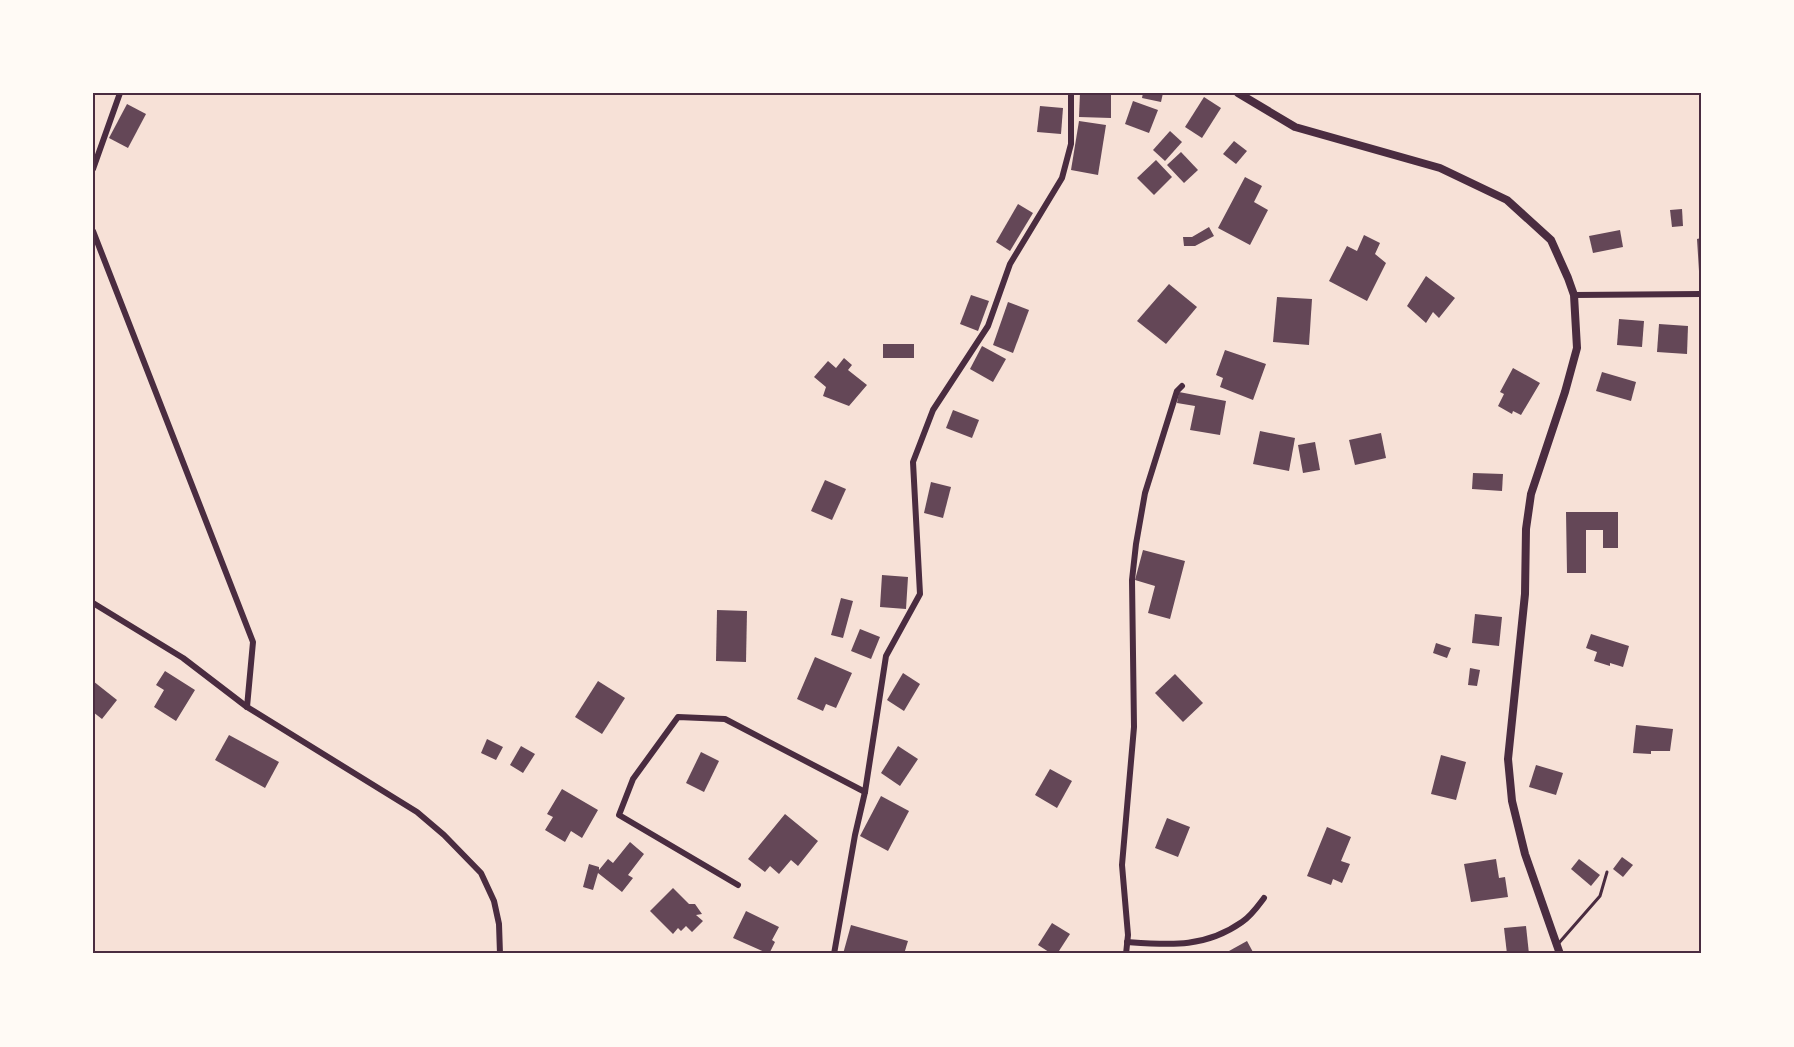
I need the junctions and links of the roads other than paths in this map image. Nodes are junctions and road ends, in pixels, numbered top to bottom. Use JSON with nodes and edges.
{"nodes":[{"id":1,"x":120,"y":93,"type":"edge"},
{"id":2,"x":1071,"y":93,"type":"edge"},
{"id":3,"x":1238,"y":93,"type":"edge"},
{"id":4,"x":93,"y":169,"type":"edge"},
{"id":5,"x":93,"y":231,"type":"edge"},
{"id":6,"x":1701,"y":294,"type":"edge"},
{"id":7,"x":1574,"y":295,"type":"junction"},
{"id":8,"x":1182,"y":386,"type":"dead end"},
{"id":9,"x":93,"y":603,"type":"edge"},
{"id":10,"x":247,"y":707,"type":"junction"},
{"id":11,"x":865,"y":792,"type":"junction"},
{"id":12,"x":1607,"y":872,"type":"dead end"},
{"id":13,"x":738,"y":885,"type":"dead end"},
{"id":14,"x":1264,"y":898,"type":"dead end"},
{"id":15,"x":1127,"y":942,"type":"junction"},
{"id":16,"x":1558,"y":950,"type":"edge"},
{"id":17,"x":500,"y":954,"type":"edge"},
{"id":18,"x":834,"y":954,"type":"edge"},
{"id":19,"x":1126,"y":954,"type":"edge"}],
"edges":[{"from":1,"to":4,"type":"street"},
{"from":2,"to":11,"type":"street"},
{"from":3,"to":7,"type":"street"},
{"from":5,"to":10,"type":"street"},
{"from":6,"to":7,"type":"street"},
{"from":7,"to":16,"type":"street"},
{"from":8,"to":15,"type":"street"},
{"from":9,"to":10,"type":"street"},
{"from":10,"to":17,"type":"street"},
{"from":11,"to":13,"type":"street"},
{"from":11,"to":18,"type":"street"},
{"from":12,"to":16,"type":"lane"},
{"from":14,"to":15,"type":"street"},
{"from":15,"to":19,"type":"street"}]}
